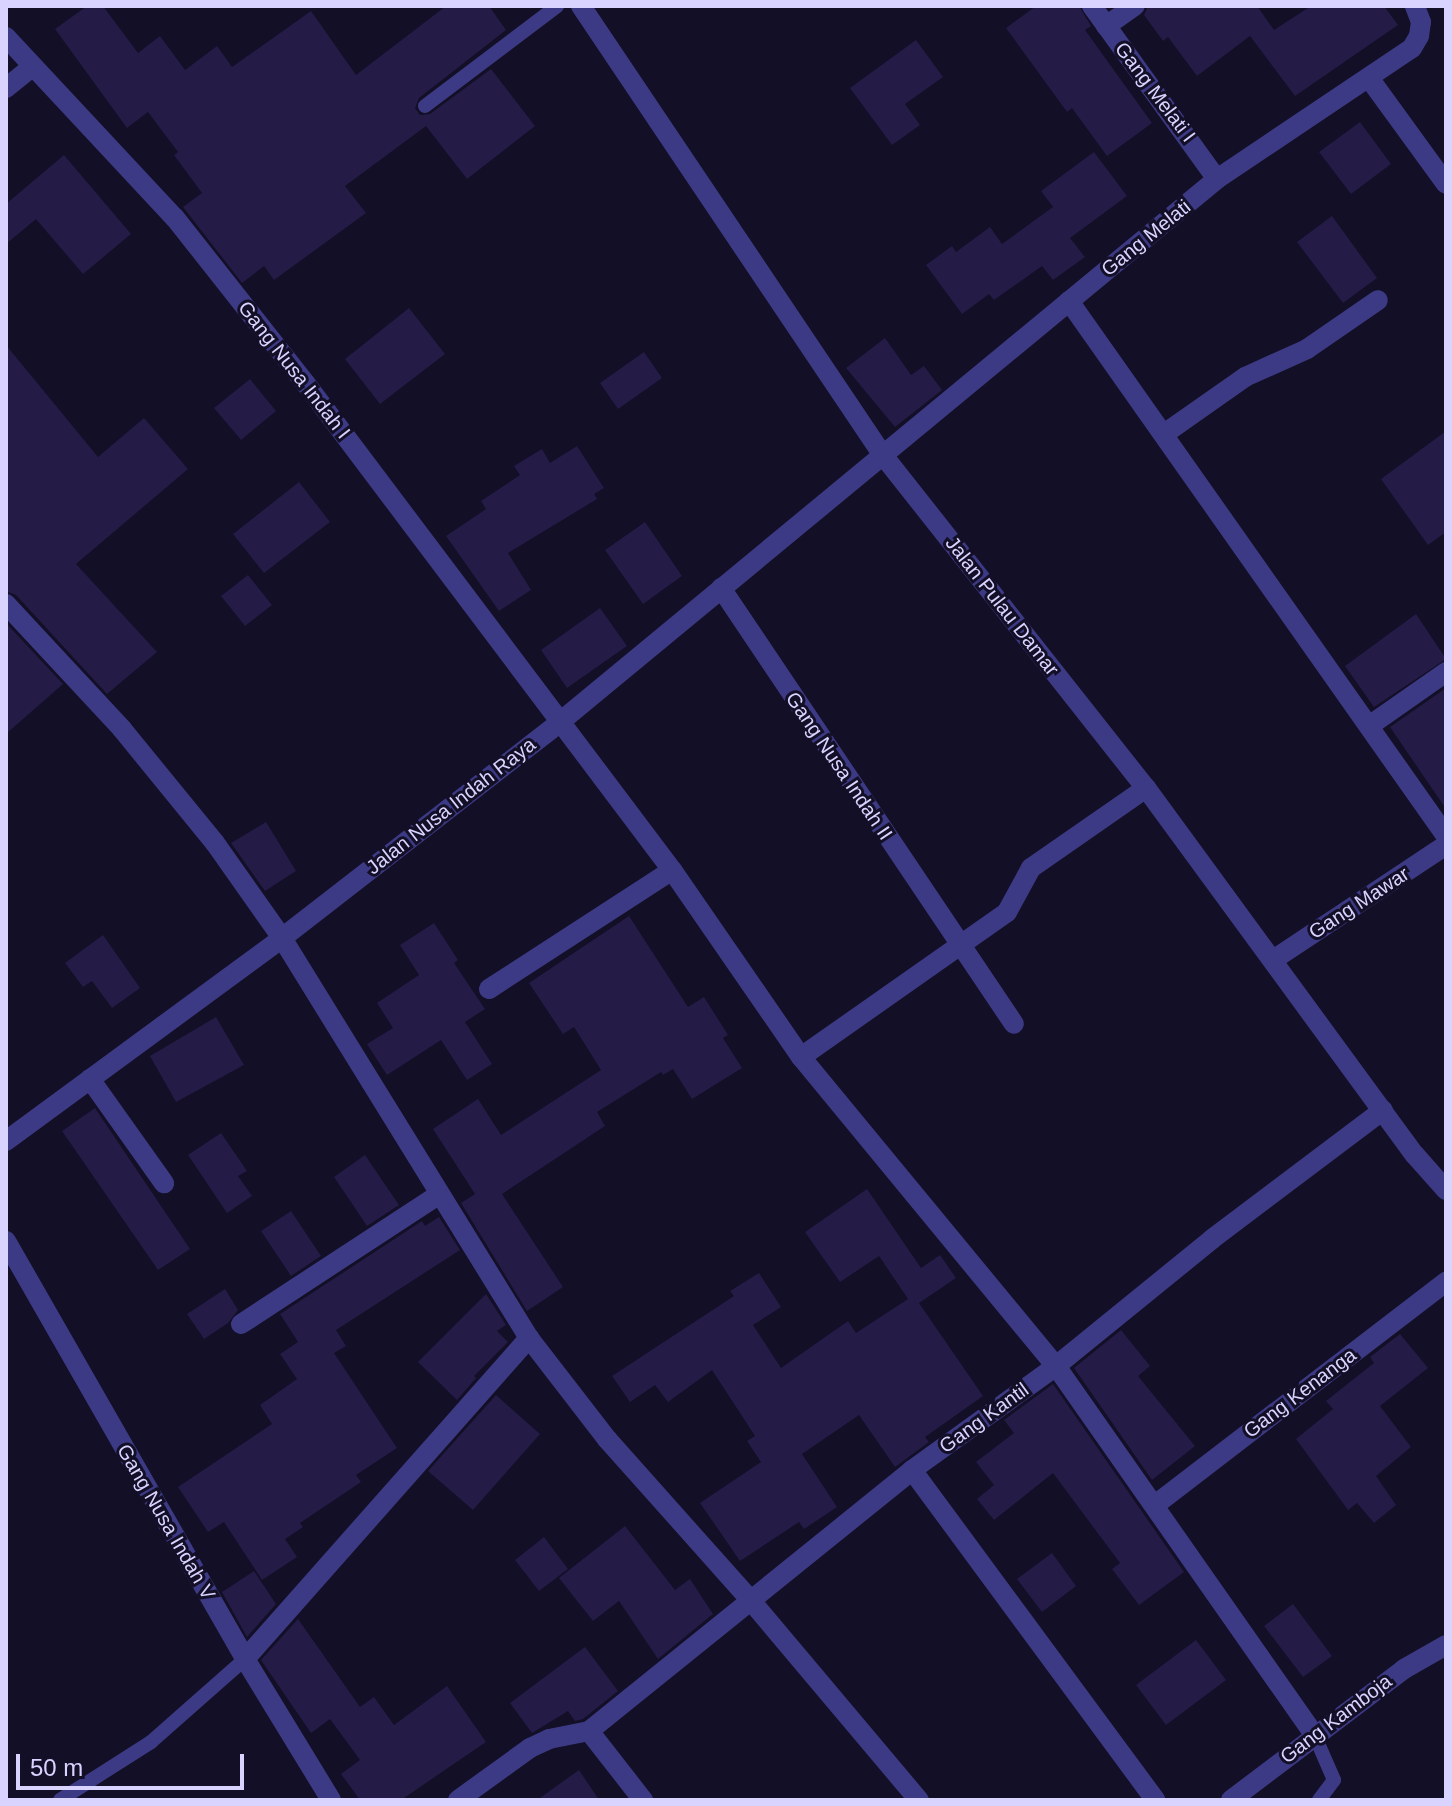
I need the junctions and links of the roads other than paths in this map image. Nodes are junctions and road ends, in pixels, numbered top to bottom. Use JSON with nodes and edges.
{"nodes":[{"id":1,"x":557,"y":6,"type":"edge"},
{"id":2,"x":581,"y":6,"type":"edge"},
{"id":3,"x":1092,"y":6,"type":"edge"},
{"id":4,"x":1135,"y":6,"type":"edge"},
{"id":5,"x":1415,"y":6,"type":"edge"},
{"id":6,"x":1106,"y":26,"type":"junction"},
{"id":7,"x":6,"y":37,"type":"edge"},
{"id":8,"x":32,"y":67,"type":"junction"},
{"id":9,"x":1369,"y":78,"type":"junction"},
{"id":10,"x":6,"y":88,"type":"edge"},
{"id":11,"x":425,"y":106,"type":"dead end"},
{"id":12,"x":1217,"y":179,"type":"junction"},
{"id":13,"x":1446,"y":184,"type":"edge"},
{"id":14,"x":1378,"y":300,"type":"dead end"},
{"id":15,"x":1069,"y":301,"type":"junction"},
{"id":16,"x":1164,"y":434,"type":"junction"},
{"id":17,"x":882,"y":454,"type":"junction"},
{"id":18,"x":721,"y":588,"type":"junction"},
{"id":19,"x":6,"y":604,"type":"edge"},
{"id":20,"x":13,"y":625,"type":"edge"},
{"id":21,"x":1446,"y":672,"type":"edge"},
{"id":22,"x":560,"y":722,"type":"junction"},
{"id":23,"x":1369,"y":726,"type":"junction"},
{"id":24,"x":1146,"y":788,"type":"junction"},
{"id":25,"x":1446,"y":836,"type":"edge"},
{"id":26,"x":1446,"y":845,"type":"edge"},
{"id":27,"x":672,"y":870,"type":"junction"},
{"id":28,"x":282,"y":938,"type":"junction"},
{"id":29,"x":958,"y":945,"type":"junction"},
{"id":30,"x":1273,"y":960,"type":"junction"},
{"id":31,"x":489,"y":989,"type":"dead end"},
{"id":32,"x":1014,"y":1024,"type":"dead end"},
{"id":33,"x":801,"y":1057,"type":"junction"},
{"id":34,"x":90,"y":1079,"type":"junction"},
{"id":35,"x":1383,"y":1110,"type":"junction"},
{"id":36,"x":6,"y":1141,"type":"edge"},
{"id":37,"x":164,"y":1183,"type":"dead end"},
{"id":38,"x":1446,"y":1190,"type":"edge"},
{"id":39,"x":438,"y":1195,"type":"junction"},
{"id":40,"x":6,"y":1241,"type":"edge"},
{"id":41,"x":1446,"y":1282,"type":"edge"},
{"id":42,"x":241,"y":1324,"type":"dead end"},
{"id":43,"x":529,"y":1338,"type":"junction"},
{"id":44,"x":1056,"y":1366,"type":"junction"},
{"id":45,"x":912,"y":1470,"type":"junction"},
{"id":46,"x":1155,"y":1505,"type":"junction"},
{"id":47,"x":752,"y":1602,"type":"junction"},
{"id":48,"x":1446,"y":1645,"type":"edge"},
{"id":49,"x":245,"y":1659,"type":"junction"},
{"id":50,"x":589,"y":1731,"type":"junction"},
{"id":51,"x":1314,"y":1734,"type":"junction"},
{"id":52,"x":60,"y":1800,"type":"edge"},
{"id":53,"x":331,"y":1800,"type":"edge"},
{"id":54,"x":458,"y":1800,"type":"edge"},
{"id":55,"x":643,"y":1800,"type":"edge"},
{"id":56,"x":919,"y":1800,"type":"edge"},
{"id":57,"x":1155,"y":1800,"type":"edge"},
{"id":58,"x":1231,"y":1800,"type":"edge"},
{"id":59,"x":1319,"y":1800,"type":"edge"}],
"edges":[{"from":1,"to":11,"type":"lane"},
{"from":2,"to":17,"type":"street","name":"Jalan Pulau Damar"},
{"from":3,"to":6,"type":"street","name":"Gang Melati I"},
{"from":4,"to":6,"type":"street"},
{"from":5,"to":9,"type":"street","name":"Gang Melati"},
{"from":6,"to":12,"type":"street","name":"Gang Melati I"},
{"from":7,"to":8,"type":"street","name":"Gang Nusa Indah I"},
{"from":8,"to":10,"type":"street"},
{"from":8,"to":22,"type":"street","name":"Gang Nusa Indah I"},
{"from":9,"to":12,"type":"street","name":"Gang Melati"},
{"from":9,"to":13,"type":"street"},
{"from":12,"to":15,"type":"street","name":"Gang Melati"},
{"from":14,"to":16,"type":"street"},
{"from":15,"to":16,"type":"street"},
{"from":15,"to":17,"type":"street","name":"Gang Melati"},
{"from":16,"to":23,"type":"street"},
{"from":17,"to":18,"type":"street","name":"Jalan Nusa Indah Raya"},
{"from":17,"to":24,"type":"street","name":"Jalan Pulau Damar"},
{"from":18,"to":22,"type":"street","name":"Jalan Nusa Indah Raya"},
{"from":18,"to":29,"type":"street","name":"Gang Nusa Indah II"},
{"from":19,"to":20,"type":"street"},
{"from":20,"to":28,"type":"street"},
{"from":21,"to":23,"type":"street"},
{"from":22,"to":27,"type":"street","name":"Gang Nusa Indah I"},
{"from":22,"to":28,"type":"street","name":"Jalan Nusa Indah Raya"},
{"from":23,"to":25,"type":"street"},
{"from":24,"to":29,"type":"street"},
{"from":24,"to":30,"type":"street","name":"Jalan Pulau Damar"},
{"from":26,"to":30,"type":"street","name":"Gang Mawar"},
{"from":27,"to":31,"type":"street"},
{"from":27,"to":33,"type":"street","name":"Gang Nusa Indah I"},
{"from":28,"to":34,"type":"street","name":"Jalan Nusa Indah Raya"},
{"from":28,"to":39,"type":"street"},
{"from":29,"to":32,"type":"street","name":"Gang Nusa Indah II"},
{"from":29,"to":33,"type":"street"},
{"from":30,"to":35,"type":"street","name":"Jalan Pulau Damar"},
{"from":33,"to":44,"type":"street","name":"Gang Nusa Indah I"},
{"from":34,"to":36,"type":"street","name":"Jalan Nusa Indah Raya"},
{"from":34,"to":37,"type":"street"},
{"from":35,"to":38,"type":"street","name":"Jalan Pulau Damar"},
{"from":35,"to":44,"type":"street","name":"Gang Kantil"},
{"from":39,"to":42,"type":"street"},
{"from":39,"to":43,"type":"street"},
{"from":40,"to":49,"type":"street","name":"Gang Nusa Indah V"},
{"from":41,"to":46,"type":"street","name":"Gang Kenanga"},
{"from":43,"to":47,"type":"street"},
{"from":43,"to":49,"type":"street"},
{"from":44,"to":45,"type":"street","name":"Gang Kantil"},
{"from":44,"to":46,"type":"street","name":"Gang Nusa Indah I"},
{"from":45,"to":47,"type":"street","name":"Gang Kantil"},
{"from":45,"to":57,"type":"street"},
{"from":46,"to":51,"type":"street","name":"Gang Nusa Indah I"},
{"from":47,"to":50,"type":"street","name":"Gang Kantil"},
{"from":47,"to":56,"type":"street"},
{"from":48,"to":51,"type":"street","name":"Gang Kamboja"},
{"from":49,"to":52,"type":"lane"},
{"from":49,"to":53,"type":"street","name":"Gang Nusa Indah V"},
{"from":50,"to":54,"type":"street"},
{"from":50,"to":55,"type":"street"},
{"from":51,"to":58,"type":"street","name":"Gang Kamboja"},
{"from":51,"to":59,"type":"lane"}]}
